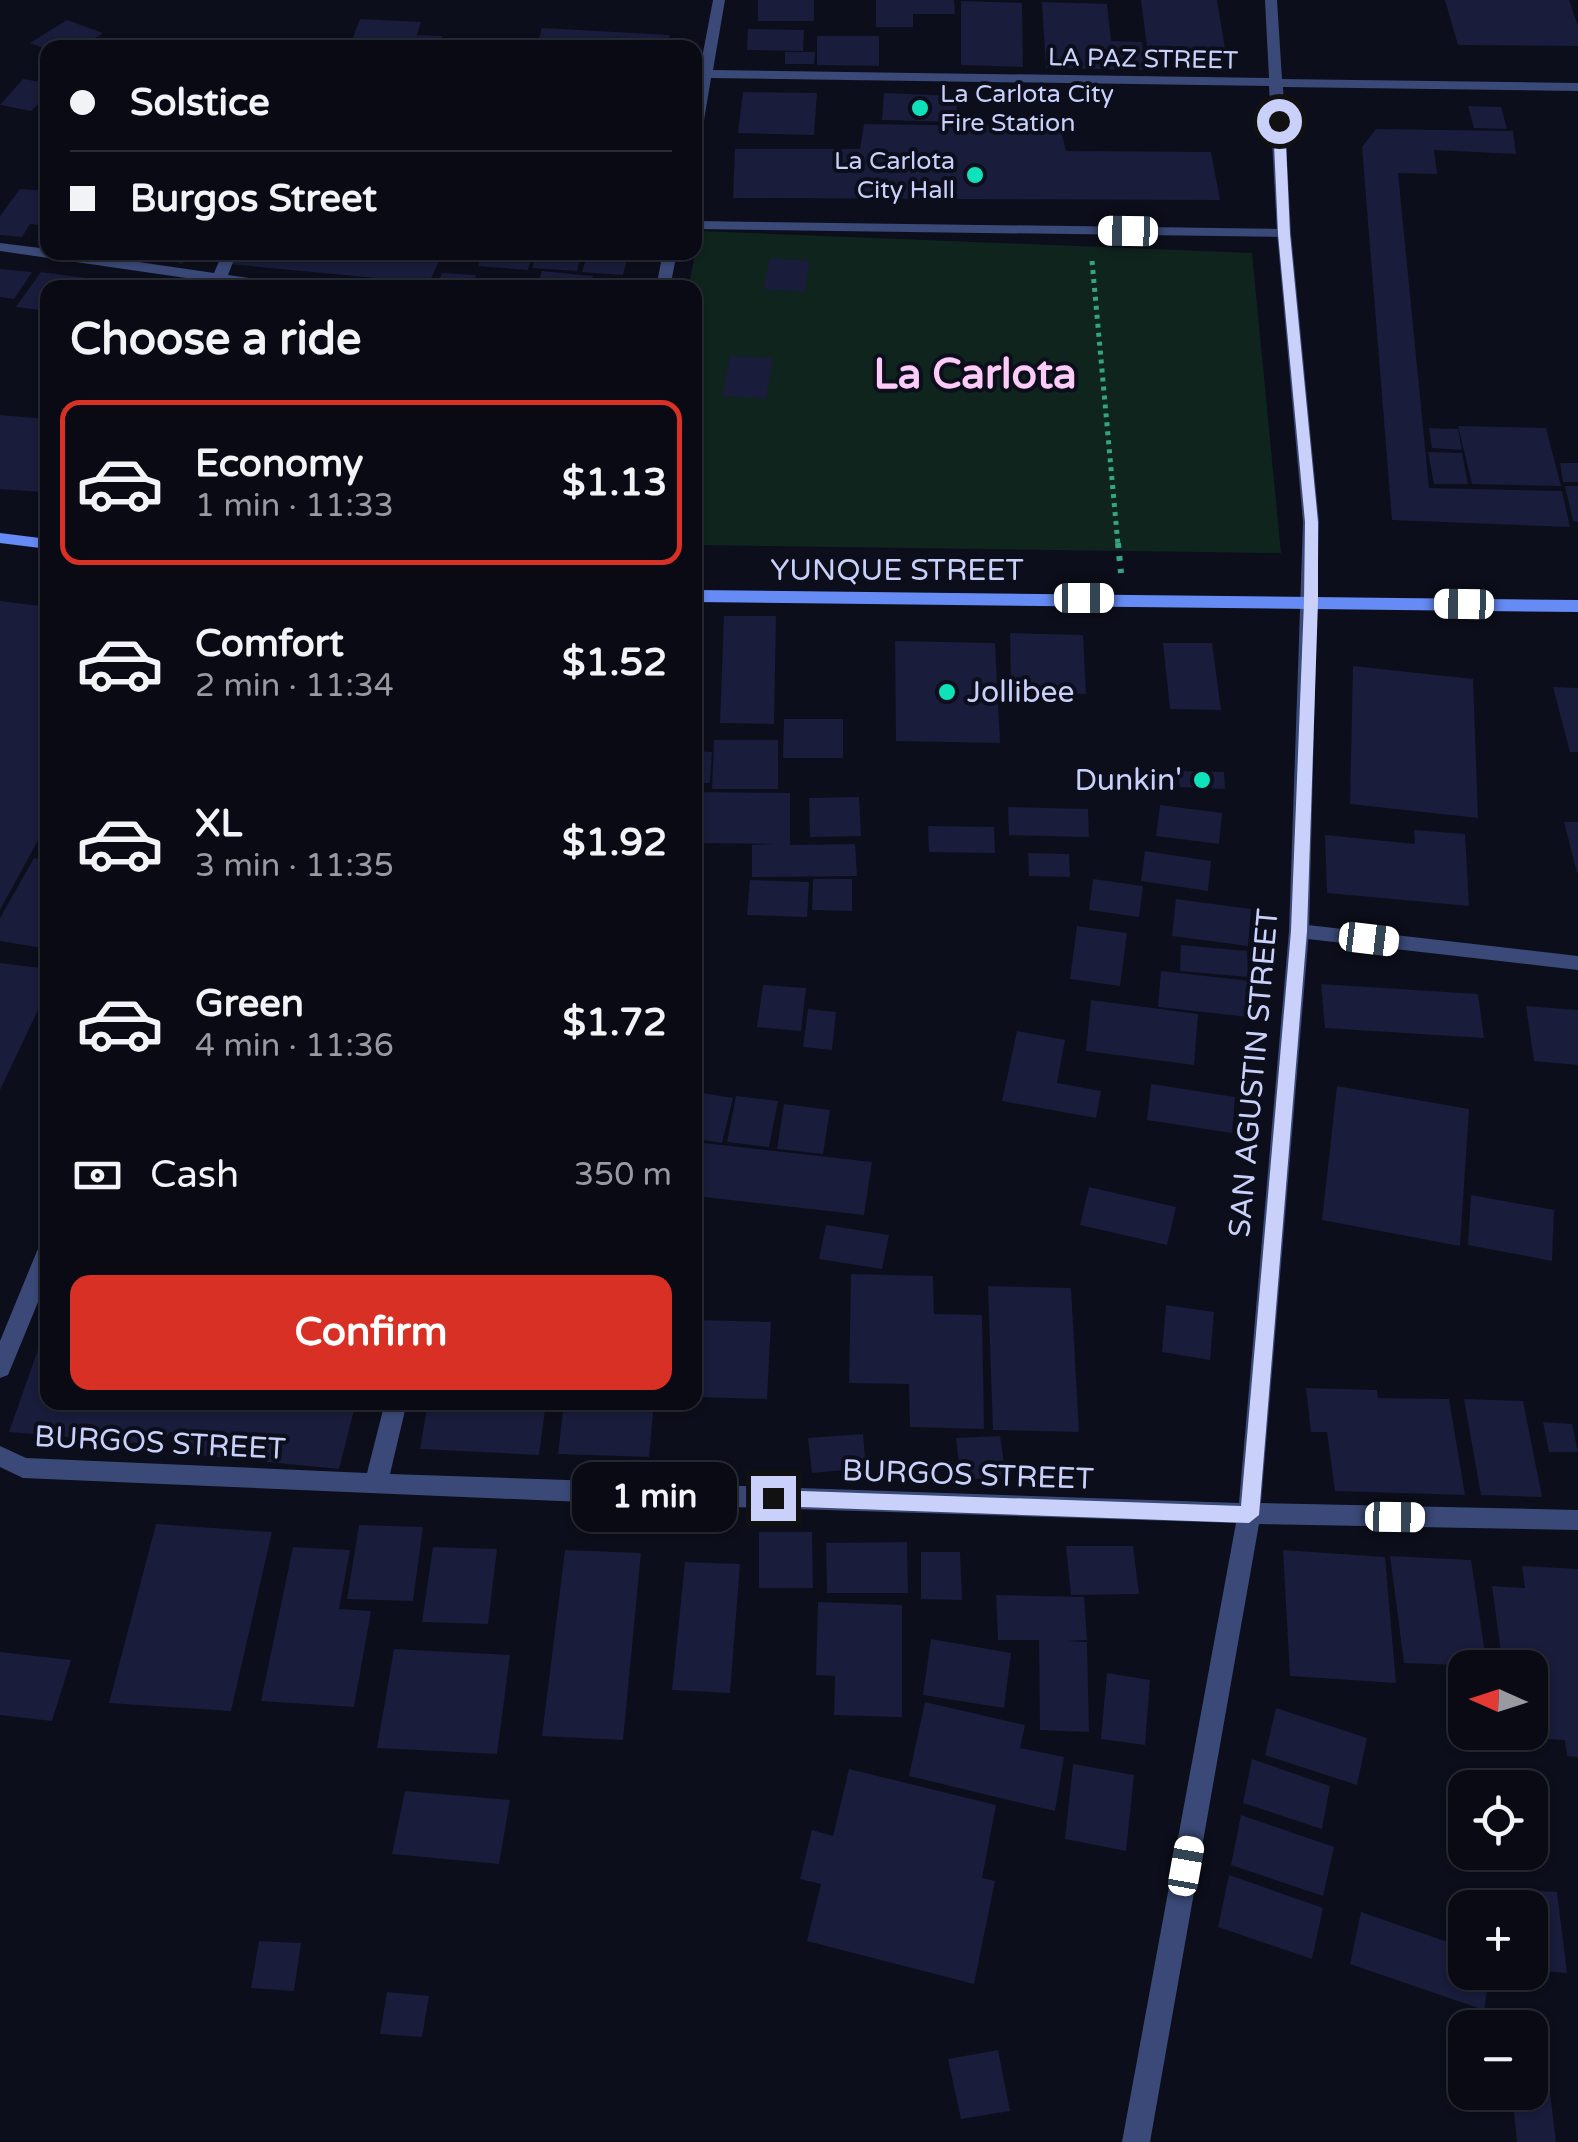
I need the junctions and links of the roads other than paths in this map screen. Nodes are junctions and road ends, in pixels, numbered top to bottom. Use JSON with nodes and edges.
{"nodes":[{"id":1,"x":719,"y":0,"type":"edge"},
{"id":2,"x":1271,"y":0,"type":"edge"},
{"id":3,"x":707,"y":74,"type":"junction"},
{"id":4,"x":1277,"y":84,"type":"junction"},
{"id":5,"x":1578,"y":87,"type":"edge"},
{"id":6,"x":702,"y":98,"type":"edge"},
{"id":7,"x":702,"y":225,"type":"edge"},
{"id":8,"x":1284,"y":234,"type":"junction"},
{"id":9,"x":0,"y":247,"type":"edge"},
{"id":10,"x":40,"y":253,"type":"edge"},
{"id":11,"x":92,"y":260,"type":"edge"},
{"id":12,"x":227,"y":260,"type":"edge"},
{"id":13,"x":219,"y":278,"type":"junction"},
{"id":14,"x":233,"y":280,"type":"edge"},
{"id":15,"x":0,"y":538,"type":"edge"},
{"id":16,"x":40,"y":543,"type":"edge"},
{"id":17,"x":702,"y":596,"type":"edge"},
{"id":18,"x":1311,"y":602,"type":"junction"},
{"id":19,"x":1578,"y":606,"type":"edge"},
{"id":20,"x":1299,"y":931,"type":"junction"},
{"id":21,"x":1578,"y":963,"type":"edge"},
{"id":22,"x":40,"y":1271,"type":"edge"},
{"id":23,"x":0,"y":1368,"type":"edge"},
{"id":24,"x":394,"y":1410,"type":"edge"},
{"id":25,"x":0,"y":1456,"type":"edge"},
{"id":26,"x":376,"y":1484,"type":"junction"},
{"id":27,"x":1249,"y":1515,"type":"junction"},
{"id":28,"x":1578,"y":1520,"type":"edge"},
{"id":29,"x":1136,"y":2142,"type":"edge"}],
"edges":[{"from":1,"to":3,"type":"street"},
{"from":2,"to":4,"type":"street","name":"SAN AGUSTIN STREET"},
{"from":3,"to":4,"type":"street","name":"LA PAZ STREET"},
{"from":3,"to":6,"type":"street"},
{"from":4,"to":5,"type":"street","name":"LA PAZ STREET"},
{"from":4,"to":8,"type":"street","name":"SAN AGUSTIN STREET"},
{"from":7,"to":8,"type":"street"},
{"from":8,"to":18,"type":"street","name":"SAN AGUSTIN STREET"},
{"from":9,"to":10,"type":"street"},
{"from":11,"to":13,"type":"street"},
{"from":12,"to":13,"type":"street"},
{"from":13,"to":14,"type":"street"},
{"from":15,"to":16,"type":"main road"},
{"from":17,"to":18,"type":"main road","name":"YUNQUE STREET"},
{"from":18,"to":19,"type":"main road","name":"YUNQUE STREET"},
{"from":18,"to":20,"type":"street","name":"SAN AGUSTIN STREET"},
{"from":20,"to":21,"type":"street"},
{"from":20,"to":27,"type":"street","name":"SAN AGUSTIN STREET"},
{"from":22,"to":23,"type":"street"},
{"from":24,"to":26,"type":"street"},
{"from":25,"to":26,"type":"street","name":"BURGOS STREET"},
{"from":26,"to":27,"type":"street","name":"BURGOS STREET"},
{"from":27,"to":28,"type":"street","name":"BURGOS STREET"},
{"from":27,"to":29,"type":"street","name":"SAN AGUSTIN STREET"}]}
